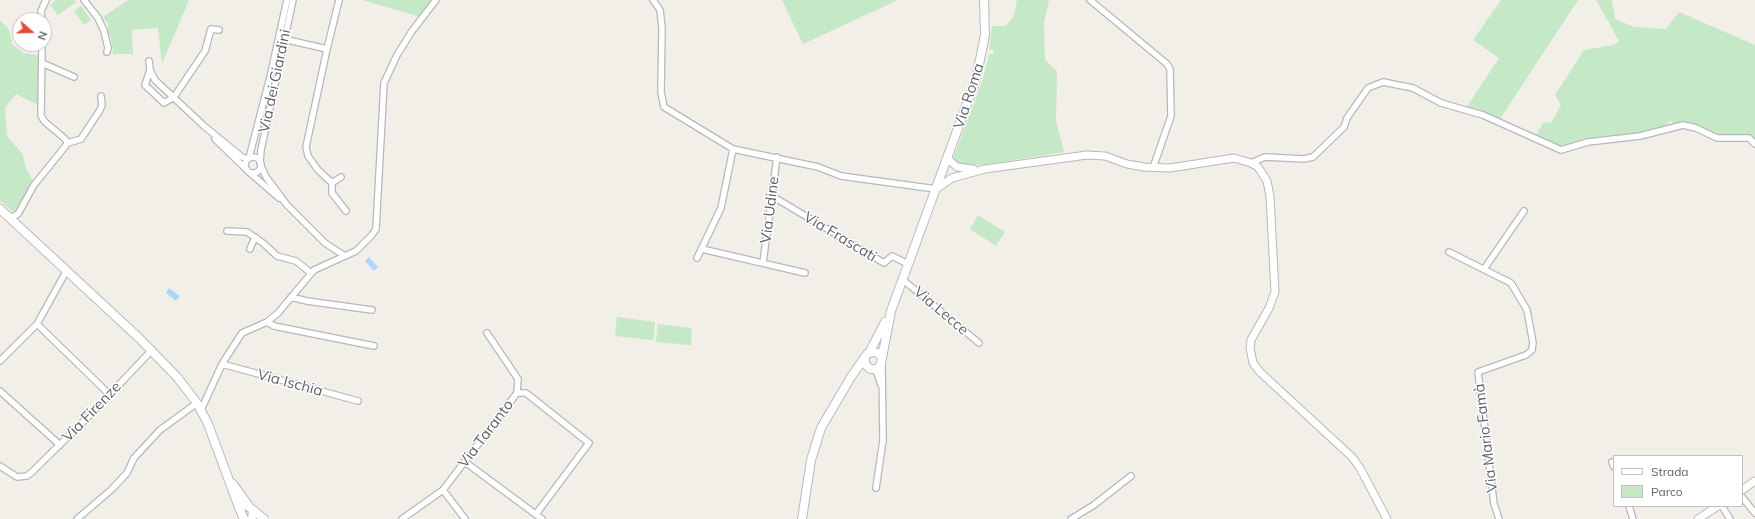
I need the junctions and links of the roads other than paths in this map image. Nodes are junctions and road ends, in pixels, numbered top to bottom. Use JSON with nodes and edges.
{"nodes":[{"id":1,"x":46,"y":0,"type":"edge"},
{"id":2,"x":84,"y":0,"type":"edge"},
{"id":3,"x":287,"y":0,"type":"edge"},
{"id":4,"x":293,"y":0,"type":"edge"},
{"id":5,"x":339,"y":0,"type":"edge"},
{"id":6,"x":436,"y":0,"type":"edge"},
{"id":7,"x":653,"y":0,"type":"edge"},
{"id":8,"x":984,"y":0,"type":"edge"},
{"id":9,"x":1090,"y":0,"type":"edge"},
{"id":10,"x":41,"y":12,"type":"edge"},
{"id":11,"x":219,"y":30,"type":"dead end"},
{"id":12,"x":282,"y":39,"type":"junction"},
{"id":13,"x":326,"y":49,"type":"junction"},
{"id":14,"x":42,"y":52,"type":"edge"},
{"id":15,"x":106,"y":52,"type":"dead end"},
{"id":16,"x":149,"y":61,"type":"dead end"},
{"id":17,"x":42,"y":63,"type":"junction"},
{"id":18,"x":150,"y":70,"type":"junction"},
{"id":19,"x":74,"y":77,"type":"dead end"},
{"id":20,"x":101,"y":96,"type":"dead end"},
{"id":21,"x":174,"y":97,"type":"junction"},
{"id":22,"x":204,"y":126,"type":"junction"},
{"id":23,"x":68,"y":143,"type":"junction"},
{"id":24,"x":1755,"y":144,"type":"edge"},
{"id":25,"x":733,"y":149,"type":"junction"},
{"id":26,"x":777,"y":157,"type":"junction"},
{"id":27,"x":248,"y":158,"type":"junction"},
{"id":28,"x":947,"y":158,"type":"junction"},
{"id":29,"x":1251,"y":163,"type":"junction"},
{"id":30,"x":260,"y":164,"type":"junction"},
{"id":31,"x":1153,"y":168,"type":"junction"},
{"id":32,"x":964,"y":169,"type":"junction"},
{"id":33,"x":985,"y":169,"type":"junction"},
{"id":34,"x":248,"y":171,"type":"junction"},
{"id":35,"x":943,"y":171,"type":"junction"},
{"id":36,"x":341,"y":177,"type":"dead end"},
{"id":37,"x":952,"y":178,"type":"junction"},
{"id":38,"x":332,"y":183,"type":"junction"},
{"id":39,"x":936,"y":189,"type":"junction"},
{"id":40,"x":772,"y":196,"type":"junction"},
{"id":41,"x":287,"y":205,"type":"junction"},
{"id":42,"x":0,"y":209,"type":"edge"},
{"id":43,"x":346,"y":211,"type":"dead end"},
{"id":44,"x":1524,"y":211,"type":"dead end"},
{"id":45,"x":10,"y":218,"type":"junction"},
{"id":46,"x":227,"y":231,"type":"dead end"},
{"id":47,"x":255,"y":237,"type":"junction"},
{"id":48,"x":250,"y":249,"type":"dead end"},
{"id":49,"x":702,"y":249,"type":"junction"},
{"id":50,"x":1449,"y":252,"type":"dead end"},
{"id":51,"x":345,"y":256,"type":"junction"},
{"id":52,"x":697,"y":258,"type":"dead end"},
{"id":53,"x":763,"y":263,"type":"junction"},
{"id":54,"x":908,"y":264,"type":"junction"},
{"id":55,"x":1484,"y":269,"type":"junction"},
{"id":56,"x":67,"y":270,"type":"junction"},
{"id":57,"x":805,"y":273,"type":"dead end"},
{"id":58,"x":311,"y":274,"type":"junction"},
{"id":59,"x":902,"y":279,"type":"junction"},
{"id":60,"x":291,"y":297,"type":"junction"},
{"id":61,"x":372,"y":310,"type":"dead end"},
{"id":62,"x":891,"y":311,"type":"junction"},
{"id":63,"x":268,"y":322,"type":"junction"},
{"id":64,"x":37,"y":324,"type":"junction"},
{"id":65,"x":487,"y":333,"type":"dead end"},
{"id":66,"x":979,"y":343,"type":"dead end"},
{"id":67,"x":374,"y":346,"type":"dead end"},
{"id":68,"x":151,"y":351,"type":"junction"},
{"id":69,"x":867,"y":355,"type":"junction"},
{"id":70,"x":882,"y":360,"type":"junction"},
{"id":71,"x":0,"y":361,"type":"edge"},
{"id":72,"x":222,"y":364,"type":"junction"},
{"id":73,"x":872,"y":369,"type":"junction"},
{"id":74,"x":883,"y":390,"type":"junction"},
{"id":75,"x":0,"y":391,"type":"edge"},
{"id":76,"x":517,"y":393,"type":"junction"},
{"id":77,"x":842,"y":393,"type":"junction"},
{"id":78,"x":110,"y":395,"type":"junction"},
{"id":79,"x":358,"y":401,"type":"dead end"},
{"id":80,"x":199,"y":407,"type":"junction"},
{"id":81,"x":60,"y":445,"type":"junction"},
{"id":82,"x":465,"y":462,"type":"junction"},
{"id":83,"x":0,"y":466,"type":"edge"},
{"id":84,"x":227,"y":473,"type":"junction"},
{"id":85,"x":1131,"y":476,"type":"dead end"},
{"id":86,"x":1755,"y":481,"type":"edge"},
{"id":87,"x":876,"y":488,"type":"dead end"},
{"id":88,"x":1743,"y":489,"type":"edge"},
{"id":89,"x":443,"y":490,"type":"junction"},
{"id":90,"x":1743,"y":498,"type":"edge"},
{"id":91,"x":250,"y":507,"type":"junction"},
{"id":92,"x":1629,"y":507,"type":"edge"},
{"id":93,"x":1716,"y":507,"type":"edge"},
{"id":94,"x":1723,"y":507,"type":"edge"},
{"id":95,"x":1755,"y":513,"type":"edge"},
{"id":96,"x":536,"y":514,"type":"junction"},
{"id":97,"x":244,"y":517,"type":"edge"},
{"id":98,"x":77,"y":519,"type":"edge"},
{"id":99,"x":264,"y":519,"type":"edge"},
{"id":100,"x":404,"y":519,"type":"edge"},
{"id":101,"x":465,"y":519,"type":"edge"},
{"id":102,"x":542,"y":519,"type":"edge"},
{"id":103,"x":802,"y":519,"type":"edge"},
{"id":104,"x":1071,"y":519,"type":"edge"},
{"id":105,"x":1387,"y":519,"type":"edge"},
{"id":106,"x":1499,"y":519,"type":"edge"},
{"id":107,"x":1633,"y":519,"type":"edge"},
{"id":108,"x":1698,"y":519,"type":"edge"},
{"id":109,"x":1730,"y":519,"type":"edge"}],
"edges":[{"from":1,"to":10,"type":"street"},
{"from":2,"to":15,"type":"street"},
{"from":3,"to":12,"type":"street","name":"Via dei Giardini"},
{"from":4,"to":12,"type":"street","name":"Via dei Giardini"},
{"from":5,"to":13,"type":"street"},
{"from":6,"to":51,"type":"street"},
{"from":7,"to":25,"type":"street"},
{"from":8,"to":28,"type":"main road","name":"Via Roma"},
{"from":9,"to":31,"type":"street"},
{"from":11,"to":21,"type":"street"},
{"from":12,"to":13,"type":"street"},
{"from":12,"to":27,"type":"street","name":"Via dei Giardini"},
{"from":12,"to":30,"type":"street","name":"Via dei Giardini"},
{"from":13,"to":38,"type":"street"},
{"from":14,"to":17,"type":"street"},
{"from":16,"to":18,"type":"street"},
{"from":17,"to":19,"type":"street"},
{"from":17,"to":23,"type":"street"},
{"from":18,"to":21,"type":"street"},
{"from":18,"to":21,"type":"street"},
{"from":20,"to":23,"type":"street"},
{"from":21,"to":22,"type":"street"},
{"from":22,"to":27,"type":"street"},
{"from":22,"to":34,"type":"street"},
{"from":23,"to":45,"type":"street"},
{"from":24,"to":29,"type":"street"},
{"from":25,"to":26,"type":"street"},
{"from":25,"to":49,"type":"street"},
{"from":26,"to":39,"type":"street"},
{"from":26,"to":40,"type":"street","name":"Via Udine"},
{"from":27,"to":30,"type":"street"},
{"from":27,"to":34,"type":"street"},
{"from":28,"to":32,"type":"street"},
{"from":28,"to":35,"type":"main road","name":"Via Roma"},
{"from":29,"to":31,"type":"street"},
{"from":29,"to":105,"type":"street"},
{"from":30,"to":34,"type":"street"},
{"from":30,"to":41,"type":"street"},
{"from":31,"to":33,"type":"street"},
{"from":32,"to":33,"type":"street"},
{"from":32,"to":35,"type":"street"},
{"from":33,"to":37,"type":"street"},
{"from":34,"to":41,"type":"street"},
{"from":35,"to":37,"type":"street"},
{"from":35,"to":39,"type":"main road","name":"Via Roma"},
{"from":36,"to":38,"type":"street"},
{"from":37,"to":39,"type":"street"},
{"from":38,"to":43,"type":"street"},
{"from":39,"to":54,"type":"main road","name":"Via Roma"},
{"from":40,"to":53,"type":"street","name":"Via Udine"},
{"from":40,"to":54,"type":"street","name":"Via Frascati"},
{"from":41,"to":51,"type":"street"},
{"from":42,"to":45,"type":"main road"},
{"from":44,"to":55,"type":"street"},
{"from":45,"to":56,"type":"main road"},
{"from":46,"to":47,"type":"street"},
{"from":47,"to":48,"type":"street"},
{"from":47,"to":58,"type":"street"},
{"from":49,"to":52,"type":"street"},
{"from":49,"to":53,"type":"street"},
{"from":50,"to":55,"type":"street","name":"Via Mario Famà"},
{"from":51,"to":58,"type":"street"},
{"from":53,"to":57,"type":"street"},
{"from":54,"to":59,"type":"main road","name":"Via Roma"},
{"from":55,"to":106,"type":"street","name":"Via Mario Famà"},
{"from":56,"to":64,"type":"street"},
{"from":56,"to":68,"type":"main road"},
{"from":58,"to":60,"type":"street"},
{"from":59,"to":62,"type":"main road","name":"Via Roma"},
{"from":59,"to":66,"type":"street","name":"Via Lecce"},
{"from":60,"to":61,"type":"street"},
{"from":60,"to":63,"type":"street"},
{"from":62,"to":69,"type":"main road"},
{"from":62,"to":70,"type":"main road"},
{"from":63,"to":67,"type":"street"},
{"from":63,"to":72,"type":"street"},
{"from":64,"to":71,"type":"street"},
{"from":64,"to":78,"type":"street"},
{"from":65,"to":76,"type":"street","name":"Via Taranto"},
{"from":68,"to":78,"type":"street","name":"Via Firenze"},
{"from":68,"to":80,"type":"main road"},
{"from":69,"to":70,"type":"main road"},
{"from":69,"to":73,"type":"main road"},
{"from":69,"to":77,"type":"main road"},
{"from":70,"to":73,"type":"main road"},
{"from":70,"to":74,"type":"street"},
{"from":72,"to":79,"type":"street","name":"Via Ischia"},
{"from":72,"to":80,"type":"street"},
{"from":73,"to":74,"type":"street"},
{"from":73,"to":77,"type":"main road"},
{"from":74,"to":87,"type":"street"},
{"from":75,"to":81,"type":"street"},
{"from":76,"to":82,"type":"street","name":"Via Taranto"},
{"from":76,"to":96,"type":"street"},
{"from":77,"to":103,"type":"main road"},
{"from":78,"to":81,"type":"street","name":"Via Firenze"},
{"from":80,"to":84,"type":"main road"},
{"from":80,"to":98,"type":"street"},
{"from":81,"to":83,"type":"street","name":"Via Firenze"},
{"from":82,"to":89,"type":"street","name":"Via Taranto"},
{"from":82,"to":96,"type":"street"},
{"from":84,"to":91,"type":"main road"},
{"from":84,"to":97,"type":"main road"},
{"from":85,"to":104,"type":"street"},
{"from":86,"to":88,"type":"street"},
{"from":89,"to":100,"type":"street","name":"Via Taranto"},
{"from":89,"to":101,"type":"street"},
{"from":90,"to":95,"type":"street"},
{"from":91,"to":97,"type":"main road"},
{"from":91,"to":97,"type":"main road"},
{"from":91,"to":99,"type":"main road"},
{"from":92,"to":107,"type":"street"},
{"from":93,"to":108,"type":"street"},
{"from":94,"to":109,"type":"street"},
{"from":96,"to":102,"type":"street"}]}
